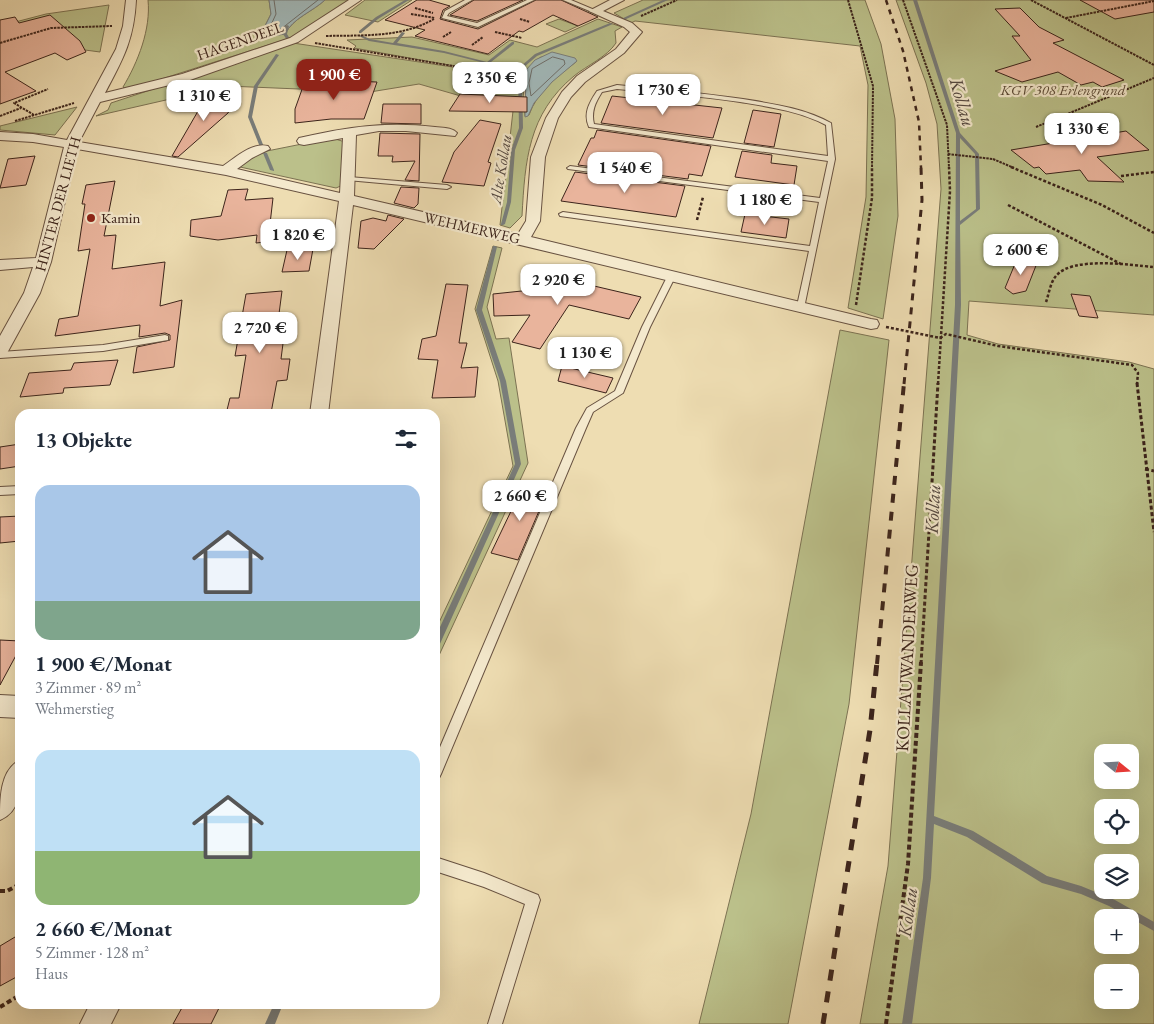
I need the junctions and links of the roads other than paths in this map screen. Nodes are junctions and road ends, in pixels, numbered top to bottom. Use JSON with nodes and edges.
{"nodes":[{"id":1,"x":131,"y":0,"type":"edge"},
{"id":2,"x":356,"y":0,"type":"edge"},
{"id":3,"x":469,"y":0,"type":"edge"},
{"id":4,"x":531,"y":0,"type":"edge"},
{"id":5,"x":566,"y":0,"type":"edge"},
{"id":6,"x":619,"y":0,"type":"edge"},
{"id":7,"x":594,"y":11,"type":"junction"},
{"id":8,"x":97,"y":99,"type":"junction"},
{"id":9,"x":350,"y":132,"type":"junction"},
{"id":10,"x":450,"y":132,"type":"dead end"},
{"id":11,"x":0,"y":136,"type":"edge"},
{"id":12,"x":304,"y":141,"type":"dead end"},
{"id":13,"x":71,"y":145,"type":"junction"},
{"id":14,"x":263,"y":150,"type":"dead end"},
{"id":15,"x":832,"y":159,"type":"junction"},
{"id":16,"x":570,"y":168,"type":"dead end"},
{"id":17,"x":226,"y":171,"type":"junction"},
{"id":18,"x":349,"y":179,"type":"junction"},
{"id":19,"x":447,"y":187,"type":"dead end"},
{"id":20,"x":347,"y":198,"type":"junction"},
{"id":21,"x":824,"y":200,"type":"junction"},
{"id":22,"x":563,"y":214,"type":"dead end"},
{"id":23,"x":522,"y":239,"type":"junction"},
{"id":24,"x":813,"y":249,"type":"junction"},
{"id":25,"x":43,"y":262,"type":"junction"},
{"id":26,"x":0,"y":265,"type":"edge"},
{"id":27,"x":672,"y":275,"type":"junction"},
{"id":28,"x":801,"y":306,"type":"junction"},
{"id":29,"x":871,"y":324,"type":"road end"},
{"id":30,"x":165,"y":338,"type":"dead end"},
{"id":31,"x":0,"y":351,"type":"edge"},
{"id":32,"x":0,"y":355,"type":"edge"},
{"id":33,"x":320,"y":409,"type":"edge"},
{"id":34,"x":15,"y":490,"type":"edge"},
{"id":35,"x":0,"y":491,"type":"edge"},
{"id":36,"x":0,"y":706,"type":"edge"},
{"id":37,"x":15,"y":708,"type":"edge"},
{"id":38,"x":440,"y":762,"type":"edge"},
{"id":39,"x":15,"y":781,"type":"edge"},
{"id":40,"x":0,"y":807,"type":"edge"},
{"id":41,"x":440,"y":866,"type":"edge"},
{"id":42,"x":103,"y":1009,"type":"edge"},
{"id":43,"x":95,"y":1024,"type":"edge"},
{"id":44,"x":495,"y":1024,"type":"edge"}],
"edges":[{"from":1,"to":8,"type":"street","name":"HINTER DER LIETH"},
{"from":2,"to":8,"type":"street","name":"HAGENDEEL"},
{"from":3,"to":4,"type":"lane"},
{"from":5,"to":7,"type":"lane"},
{"from":6,"to":7,"type":"street"},
{"from":7,"to":23,"type":"street"},
{"from":8,"to":13,"type":"street","name":"HINTER DER LIETH"},
{"from":9,"to":10,"type":"street"},
{"from":9,"to":12,"type":"street"},
{"from":9,"to":18,"type":"street"},
{"from":11,"to":13,"type":"street"},
{"from":13,"to":17,"type":"street","name":"WEHMERWEG"},
{"from":13,"to":25,"type":"street","name":"HINTER DER LIETH"},
{"from":14,"to":17,"type":"street"},
{"from":15,"to":15,"type":"lane"},
{"from":15,"to":21,"type":"lane"},
{"from":16,"to":21,"type":"lane"},
{"from":17,"to":20,"type":"street","name":"WEHMERWEG"},
{"from":18,"to":19,"type":"lane"},
{"from":18,"to":20,"type":"street"},
{"from":20,"to":23,"type":"street","name":"WEHMERWEG"},
{"from":20,"to":33,"type":"street"},
{"from":21,"to":24,"type":"lane"},
{"from":22,"to":24,"type":"lane"},
{"from":23,"to":27,"type":"street","name":"WEHMERWEG"},
{"from":24,"to":28,"type":"lane"},
{"from":25,"to":26,"type":"street"},
{"from":25,"to":31,"type":"street","name":"HINTER DER LIETH"},
{"from":27,"to":28,"type":"street","name":"WEHMERWEG"},
{"from":27,"to":38,"type":"lane"},
{"from":28,"to":29,"type":"street","name":"WEHMERWEG"},
{"from":30,"to":32,"type":"lane"},
{"from":34,"to":35,"type":"lane"},
{"from":36,"to":37,"type":"street"},
{"from":39,"to":40,"type":"street"},
{"from":41,"to":44,"type":"lane"},
{"from":42,"to":43,"type":"street"}]}
